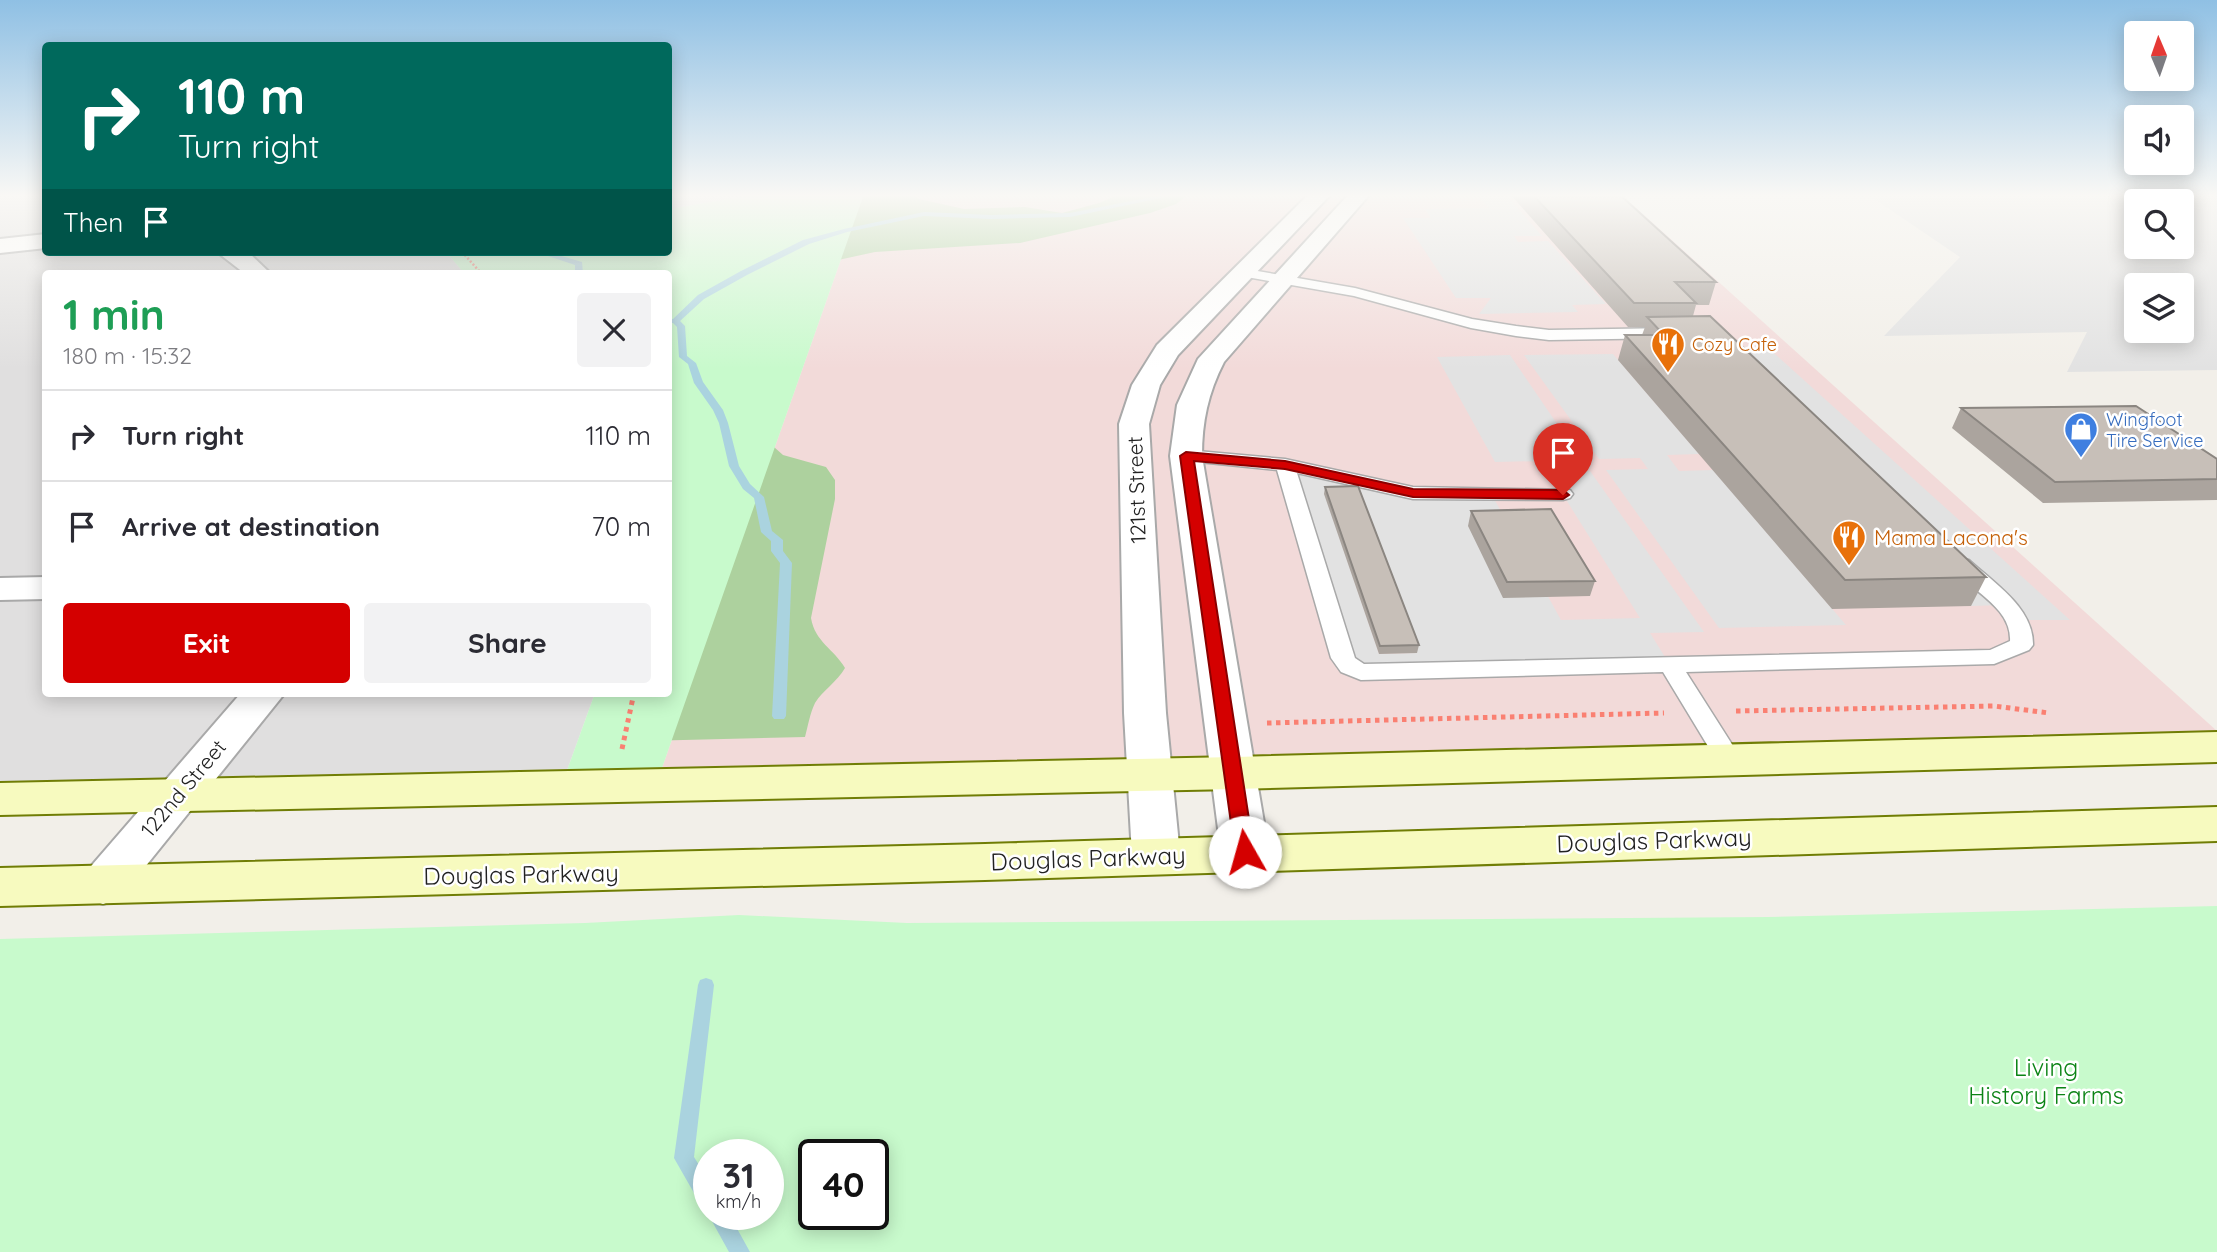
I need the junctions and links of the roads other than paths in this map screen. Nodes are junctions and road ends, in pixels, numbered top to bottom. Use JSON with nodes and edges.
{"nodes":[{"id":1,"x":1266,"y":252,"type":"edge"},
{"id":2,"x":1309,"y":252,"type":"edge"},
{"id":3,"x":238,"y":256,"type":"edge"},
{"id":4,"x":255,"y":270,"type":"edge"},
{"id":5,"x":1246,"y":273,"type":"junction"},
{"id":6,"x":1285,"y":280,"type":"junction"},
{"id":7,"x":1690,"y":333,"type":"edge"},
{"id":8,"x":1186,"y":456,"type":"junction"},
{"id":9,"x":1285,"y":465,"type":"junction"},
{"id":10,"x":1563,"y":495,"type":"dead end"},
{"id":11,"x":1943,"y":548,"type":"edge"},
{"id":12,"x":42,"y":588,"type":"edge"},
{"id":13,"x":0,"y":589,"type":"edge"},
{"id":14,"x":1670,"y":665,"type":"junction"},
{"id":15,"x":261,"y":697,"type":"edge"},
{"id":16,"x":2217,"y":747,"type":"edge"},
{"id":17,"x":1729,"y":760,"type":"junction"},
{"id":18,"x":1235,"y":773,"type":"junction"},
{"id":19,"x":1149,"y":774,"type":"junction"},
{"id":20,"x":176,"y":795,"type":"junction"},
{"id":21,"x":0,"y":799,"type":"edge"},
{"id":22,"x":2217,"y":824,"type":"edge"},
{"id":23,"x":1245,"y":852,"type":"junction"},
{"id":24,"x":1156,"y":855,"type":"junction"},
{"id":25,"x":103,"y":885,"type":"junction"},
{"id":26,"x":0,"y":887,"type":"edge"}],
"edges":[{"from":1,"to":5,"type":"street","name":"121st Street"},
{"from":2,"to":6,"type":"street"},
{"from":3,"to":4,"type":"street"},
{"from":5,"to":6,"type":"lane"},
{"from":5,"to":19,"type":"street","name":"121st Street"},
{"from":6,"to":7,"type":"lane"},
{"from":6,"to":8,"type":"street"},
{"from":8,"to":9,"type":"lane"},
{"from":8,"to":18,"type":"street"},
{"from":9,"to":10,"type":"lane"},
{"from":9,"to":14,"type":"lane"},
{"from":11,"to":14,"type":"lane"},
{"from":12,"to":13,"type":"street"},
{"from":14,"to":17,"type":"lane"},
{"from":15,"to":20,"type":"street","name":"122nd Street"},
{"from":16,"to":17,"type":"main road"},
{"from":17,"to":18,"type":"main road"},
{"from":18,"to":19,"type":"main road"},
{"from":18,"to":23,"type":"street"},
{"from":19,"to":20,"type":"main road"},
{"from":19,"to":24,"type":"street","name":"121st Street"},
{"from":20,"to":21,"type":"main road"},
{"from":20,"to":25,"type":"street","name":"122nd Street"},
{"from":22,"to":23,"type":"main road","name":"Douglas Parkway"},
{"from":23,"to":24,"type":"main road","name":"Douglas Parkway"},
{"from":24,"to":25,"type":"main road","name":"Douglas Parkway"},
{"from":25,"to":26,"type":"main road","name":"Douglas Parkway"}]}
